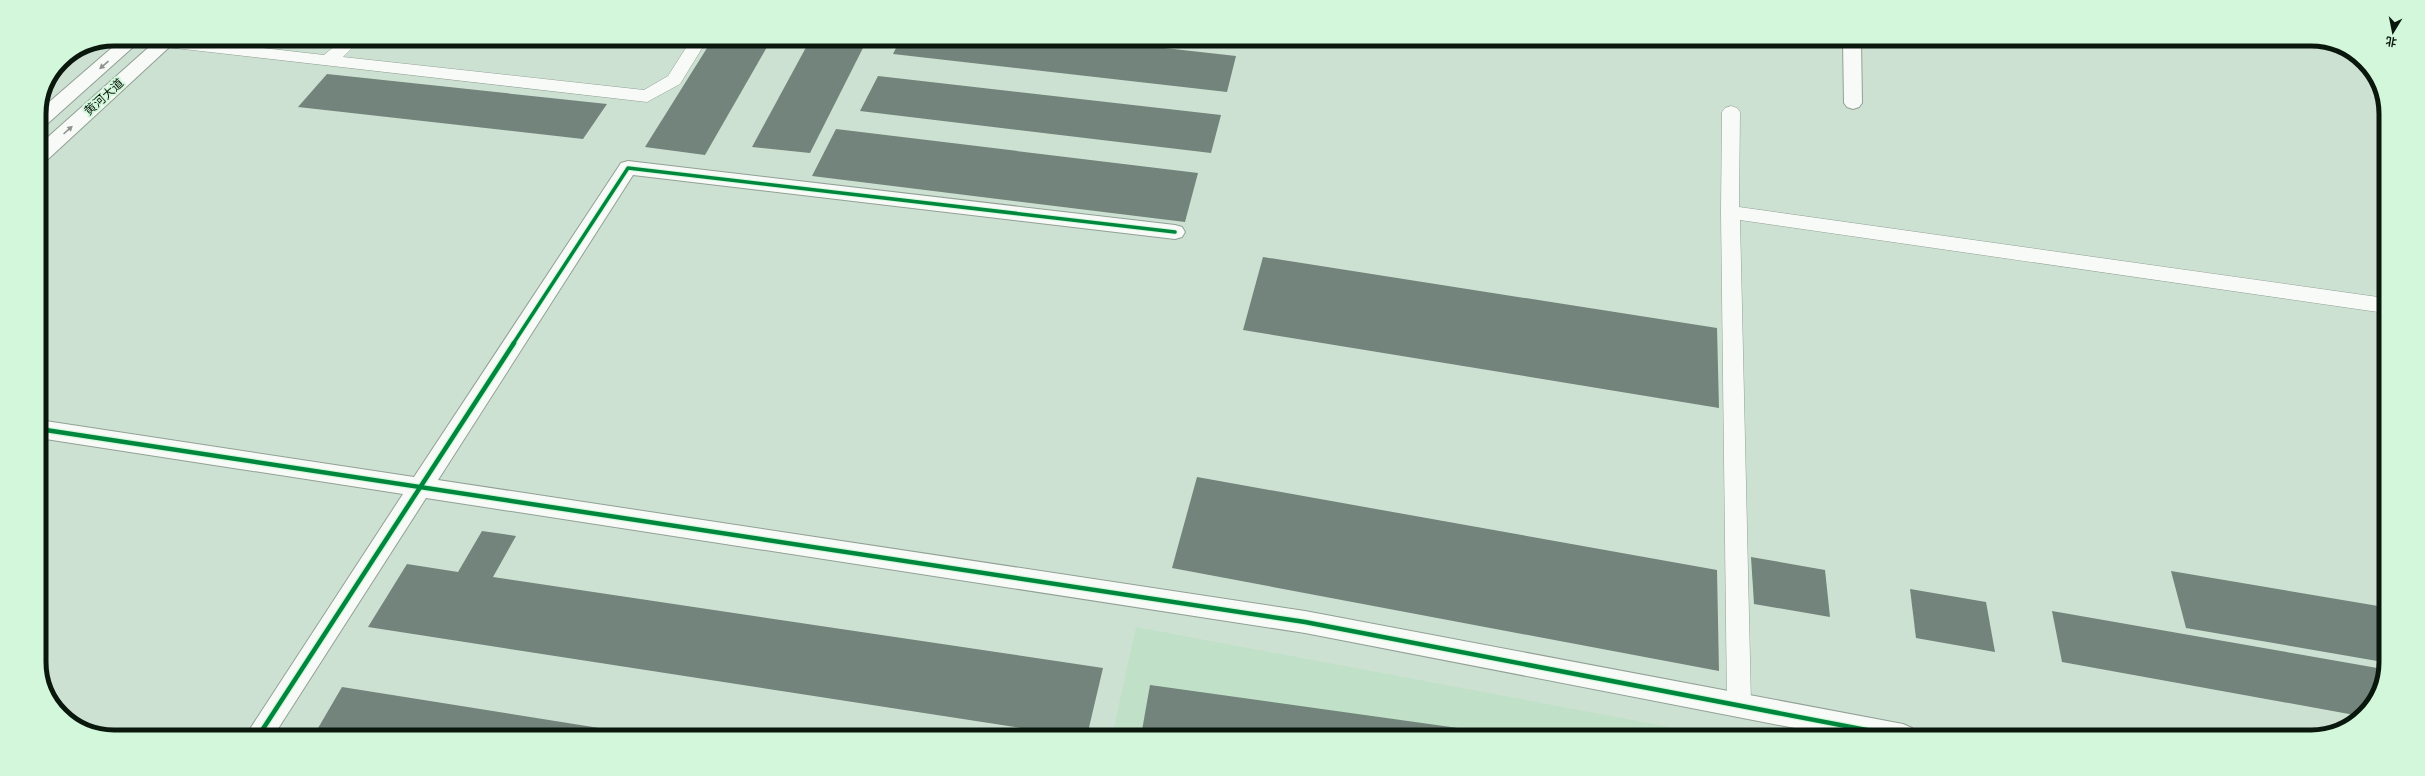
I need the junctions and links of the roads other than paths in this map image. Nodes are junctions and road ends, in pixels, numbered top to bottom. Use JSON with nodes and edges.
{"nodes":[{"id":1,"x":125,"y":46,"type":"edge"},
{"id":2,"x":162,"y":46,"type":"edge"},
{"id":3,"x":208,"y":46,"type":"edge"},
{"id":4,"x":345,"y":46,"type":"edge"},
{"id":5,"x":695,"y":46,"type":"edge"},
{"id":6,"x":1852,"y":46,"type":"edge"},
{"id":7,"x":328,"y":61,"type":"junction"},
{"id":8,"x":1853,"y":103,"type":"dead end"},
{"id":9,"x":1731,"y":112,"type":"dead end"},
{"id":10,"x":46,"y":115,"type":"edge"},
{"id":11,"x":46,"y":150,"type":"edge"},
{"id":12,"x":1730,"y":212,"type":"junction"},
{"id":13,"x":1175,"y":232,"type":"dead end"},
{"id":14,"x":2379,"y":305,"type":"edge"},
{"id":15,"x":46,"y":430,"type":"edge"},
{"id":16,"x":421,"y":487,"type":"junction"},
{"id":17,"x":1738,"y":704,"type":"junction"},
{"id":18,"x":262,"y":730,"type":"edge"},
{"id":19,"x":1872,"y":730,"type":"edge"}],
"edges":[{"from":1,"to":10,"type":"street","name":"黄河大道","one_way":true},
{"from":11,"to":2,"type":"street","name":"黄河大道","one_way":true},
{"from":3,"to":7,"type":"lane"},
{"from":4,"to":7,"type":"lane"},
{"from":5,"to":7,"type":"lane"},
{"from":6,"to":8,"type":"street"},
{"from":9,"to":12,"type":"lane"},
{"from":12,"to":14,"type":"lane"},
{"from":12,"to":17,"type":"lane"},
{"from":13,"to":16,"type":"street"},
{"from":15,"to":16,"type":"street"},
{"from":16,"to":17,"type":"street"},
{"from":16,"to":18,"type":"street"},
{"from":17,"to":19,"type":"street"}]}
